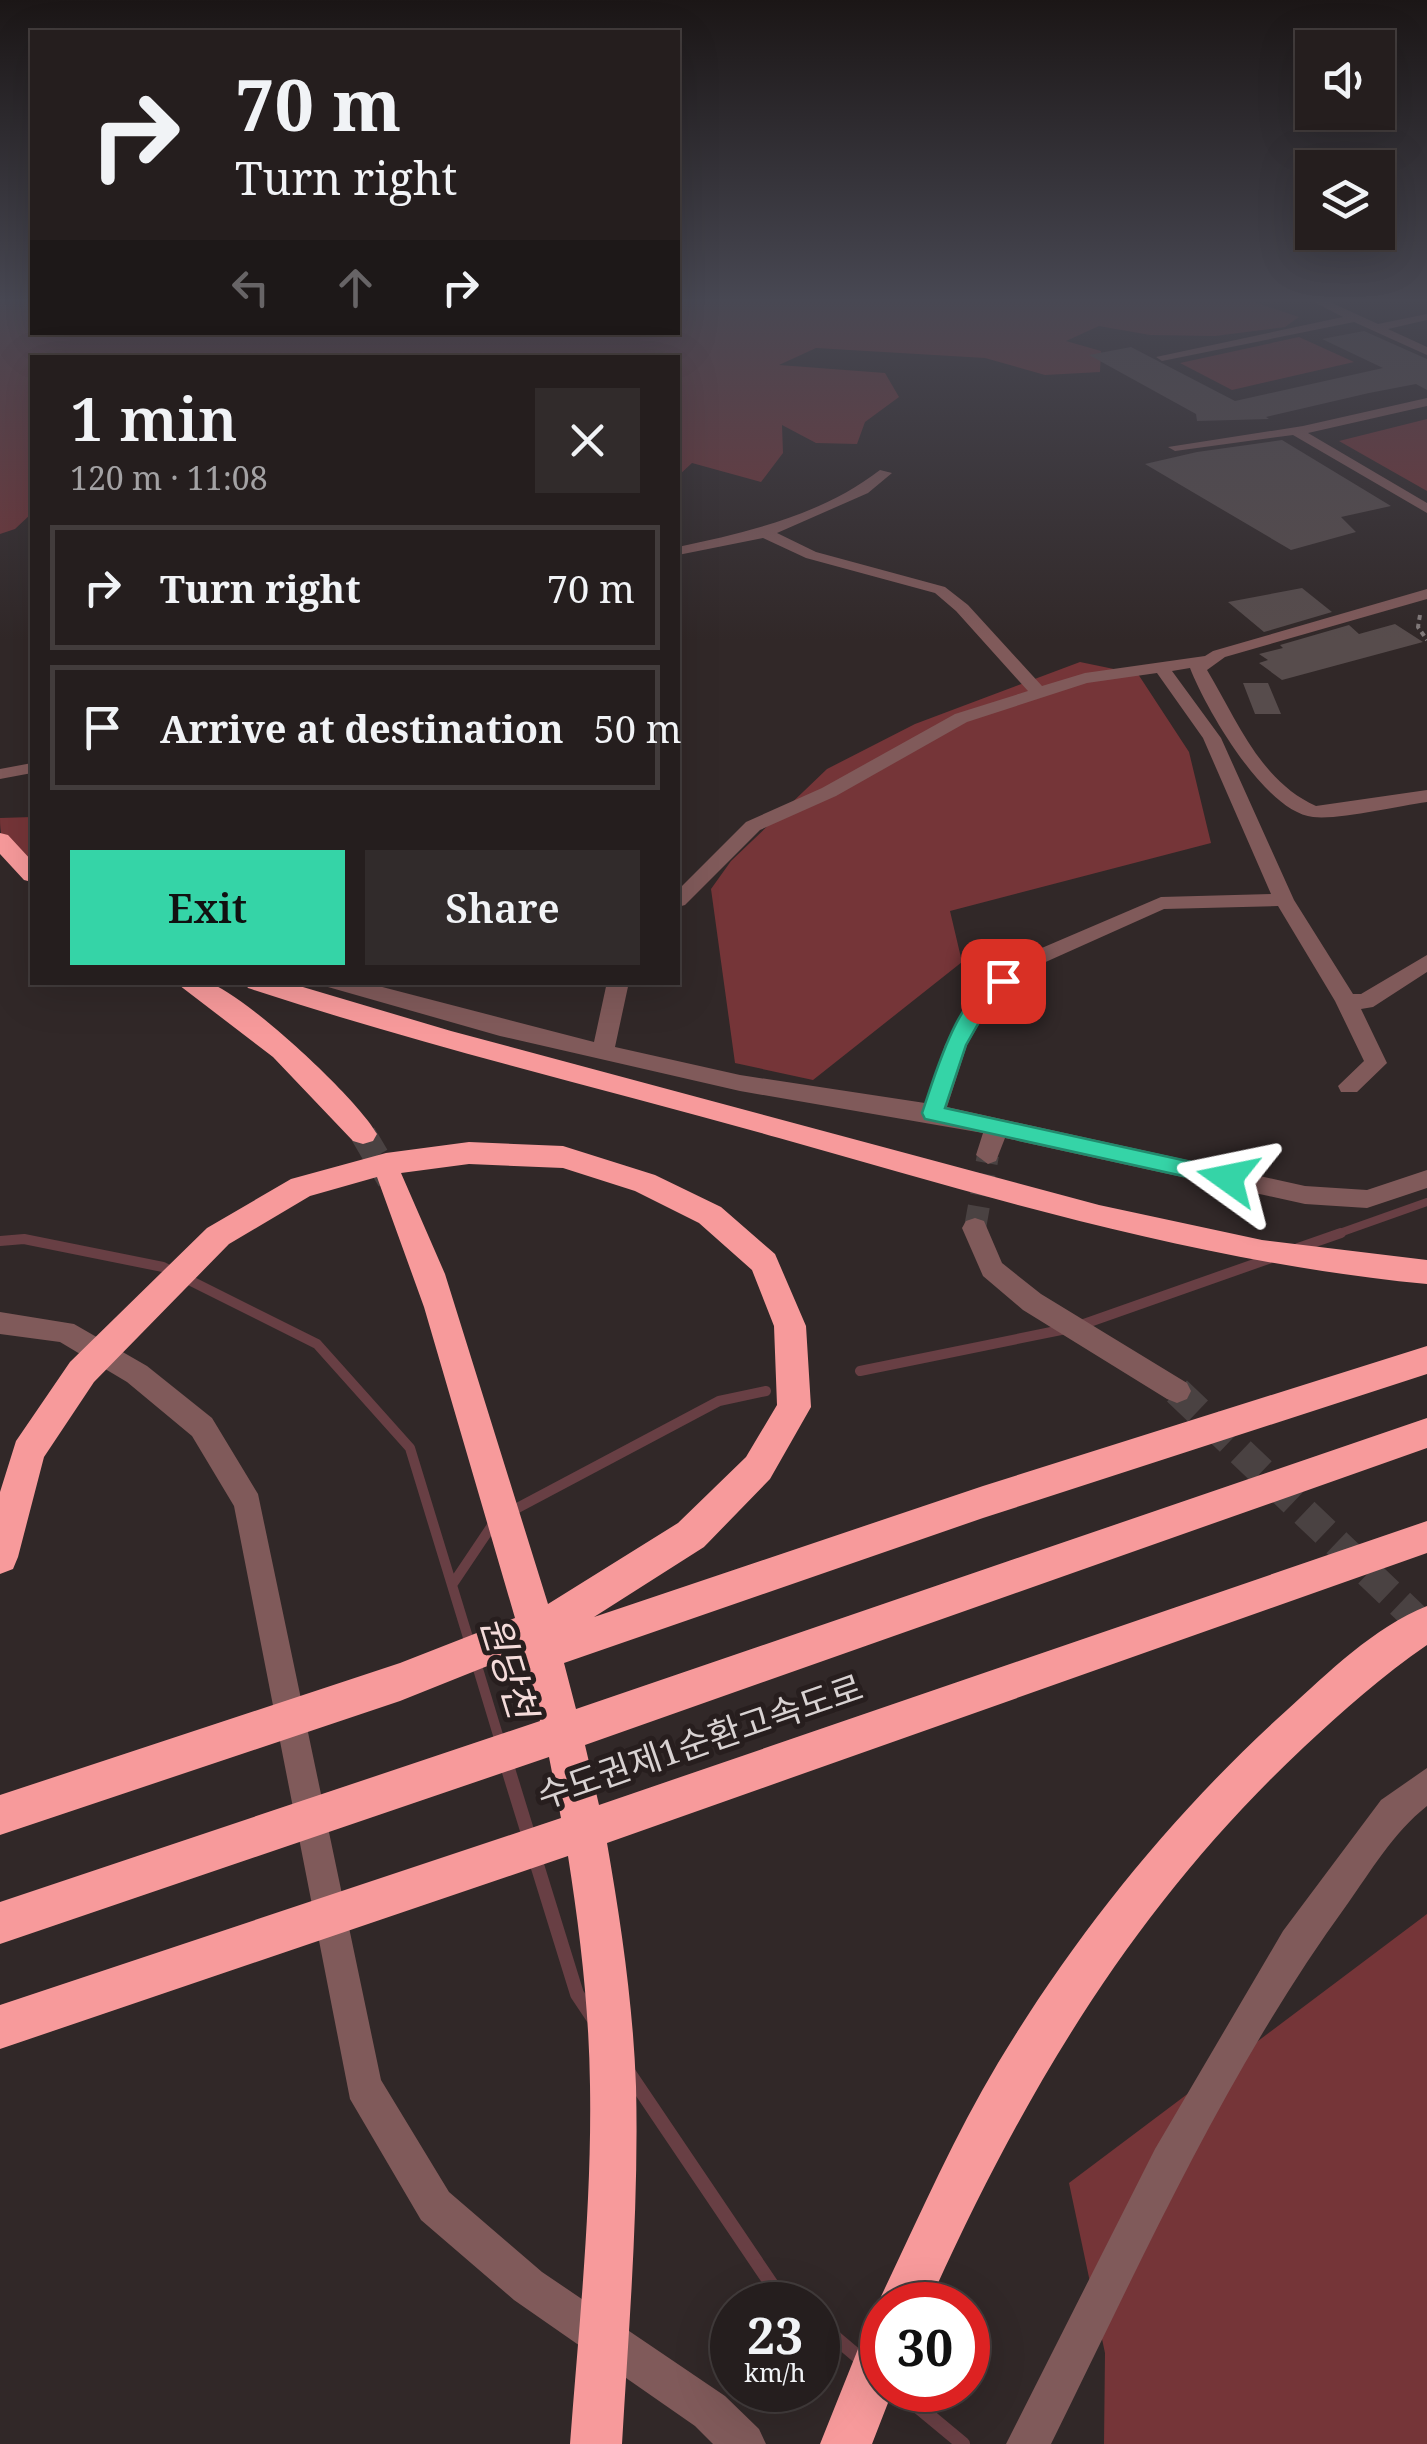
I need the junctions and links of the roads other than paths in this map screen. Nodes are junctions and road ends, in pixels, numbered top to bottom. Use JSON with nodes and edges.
{"nodes":[{"id":1,"x":1381,"y":412,"type":"edge"},
{"id":2,"x":1295,"y":431,"type":"junction"},
{"id":3,"x":1174,"y":447,"type":"dead end"},
{"id":4,"x":885,"y":473,"type":"dead end"},
{"id":5,"x":1427,"y":509,"type":"edge"},
{"id":6,"x":765,"y":532,"type":"junction"},
{"id":7,"x":680,"y":551,"type":"edge"},
{"id":8,"x":1427,"y":594,"type":"edge"},
{"id":9,"x":1204,"y":661,"type":"junction"},
{"id":10,"x":1162,"y":667,"type":"junction"},
{"id":11,"x":1040,"y":692,"type":"junction"},
{"id":12,"x":30,"y":768,"type":"edge"},
{"id":13,"x":0,"y":774,"type":"edge"},
{"id":14,"x":1427,"y":796,"type":"edge"},
{"id":15,"x":0,"y":840,"type":"edge"},
{"id":16,"x":29,"y":874,"type":"edge"},
{"id":17,"x":680,"y":899,"type":"edge"},
{"id":18,"x":1284,"y":900,"type":"junction"},
{"id":19,"x":1427,"y":962,"type":"edge"},
{"id":20,"x":192,"y":985,"type":"edge"},
{"id":21,"x":269,"y":985,"type":"edge"},
{"id":22,"x":348,"y":985,"type":"edge"},
{"id":23,"x":617,"y":985,"type":"edge"},
{"id":24,"x":1346,"y":1001,"type":"junction"},
{"id":25,"x":603,"y":1051,"type":"junction"},
{"id":26,"x":1349,"y":1086,"type":"dead end"},
{"id":27,"x":933,"y":1113,"type":"junction"},
{"id":28,"x":997,"y":1128,"type":"junction"},
{"id":29,"x":364,"y":1134,"type":"tunnel mouth"},
{"id":30,"x":988,"y":1155,"type":"tunnel mouth"},
{"id":31,"x":1427,"y":1179,"type":"edge"},
{"id":32,"x":390,"y":1180,"type":"tunnel mouth"},
{"id":33,"x":975,"y":1228,"type":"tunnel mouth"},
{"id":34,"x":1427,"y":1272,"type":"edge"},
{"id":35,"x":0,"y":1324,"type":"edge"},
{"id":36,"x":1427,"y":1360,"type":"edge"},
{"id":37,"x":1176,"y":1391,"type":"tunnel mouth"},
{"id":38,"x":1427,"y":1433,"type":"edge"},
{"id":39,"x":1427,"y":1537,"type":"edge"},
{"id":40,"x":0,"y":1556,"type":"edge"},
{"id":41,"x":1427,"y":1624,"type":"edge"},
{"id":42,"x":557,"y":1633,"type":"junction"},
{"id":43,"x":1427,"y":1785,"type":"edge"},
{"id":44,"x":0,"y":1814,"type":"edge"},
{"id":45,"x":0,"y":1922,"type":"edge"},
{"id":46,"x":0,"y":2027,"type":"edge"},
{"id":47,"x":913,"y":2282,"type":"edge"},
{"id":48,"x":860,"y":2408,"type":"edge"},
{"id":49,"x":596,"y":2444,"type":"edge"},
{"id":50,"x":744,"y":2444,"type":"edge"},
{"id":51,"x":846,"y":2444,"type":"edge"},
{"id":52,"x":1028,"y":2444,"type":"edge"}],
"edges":[{"from":1,"to":2,"type":"street"},
{"from":2,"to":3,"type":"street"},
{"from":2,"to":5,"type":"street"},
{"from":4,"to":6,"type":"street"},
{"from":6,"to":7,"type":"street"},
{"from":6,"to":11,"type":"street"},
{"from":8,"to":9,"type":"street"},
{"from":9,"to":10,"type":"street"},
{"from":9,"to":14,"type":"street"},
{"from":10,"to":11,"type":"street"},
{"from":10,"to":18,"type":"street"},
{"from":11,"to":17,"type":"street"},
{"from":12,"to":13,"type":"street"},
{"from":15,"to":16,"type":"highway"},
{"from":18,"to":24,"type":"street"},
{"from":18,"to":27,"type":"street"},
{"from":19,"to":24,"type":"street"},
{"from":20,"to":29,"type":"highway"},
{"from":21,"to":34,"type":"highway"},
{"from":22,"to":25,"type":"street"},
{"from":23,"to":25,"type":"street"},
{"from":24,"to":26,"type":"street"},
{"from":25,"to":27,"type":"street"},
{"from":27,"to":28,"type":"street"},
{"from":28,"to":30,"type":"street"},
{"from":28,"to":31,"type":"street"},
{"from":32,"to":49,"type":"highway"},
{"from":33,"to":37,"type":"street"},
{"from":35,"to":50,"type":"street"},
{"from":36,"to":42,"type":"highway"},
{"from":38,"to":45,"type":"highway","name":"수도권제1순환고속도로"},
{"from":39,"to":46,"type":"highway","name":"수도권제1순환고속도로"},
{"from":40,"to":42,"type":"highway"},
{"from":41,"to":47,"type":"highway"},
{"from":42,"to":44,"type":"highway"},
{"from":43,"to":52,"type":"street"},
{"from":48,"to":51,"type":"highway"}]}
